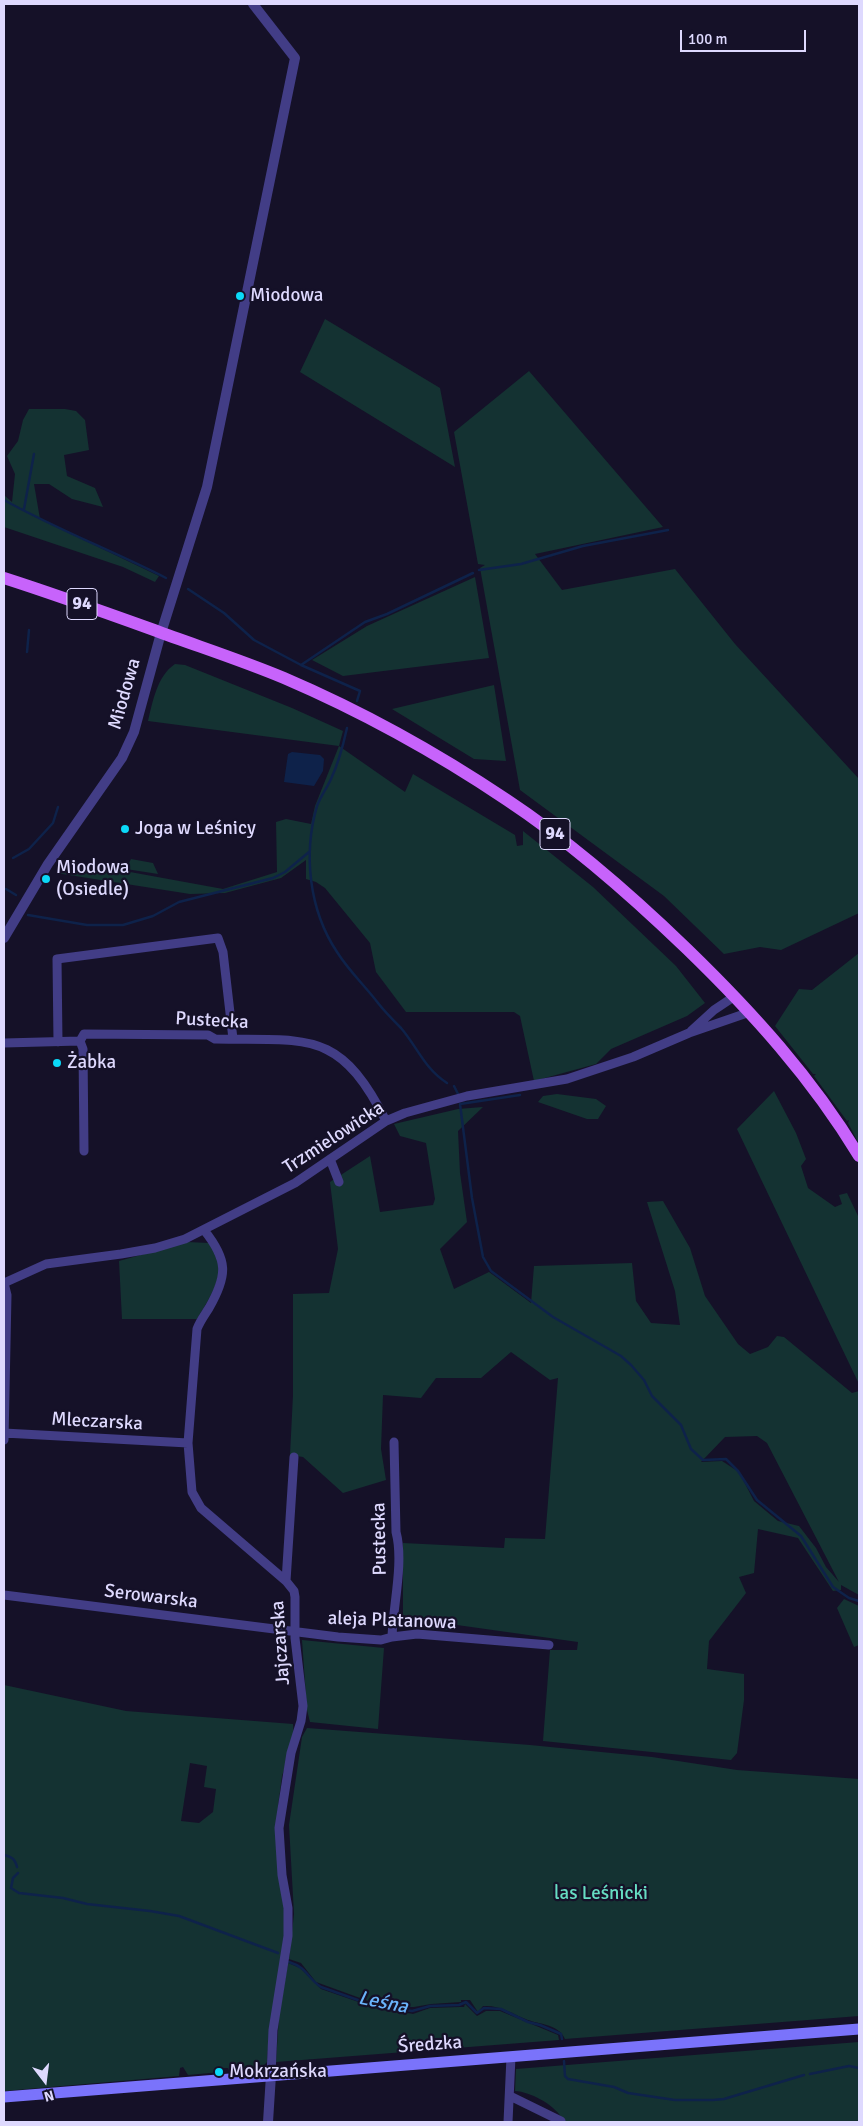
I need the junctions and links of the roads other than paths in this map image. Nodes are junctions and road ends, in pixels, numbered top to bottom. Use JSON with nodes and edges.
{"nodes":[{"id":1,"x":253,"y":4,"type":"edge"},
{"id":2,"x":4,"y":578,"type":"edge"},
{"id":3,"x":161,"y":632,"type":"junction"},
{"id":4,"x":4,"y":938,"type":"edge"},
{"id":5,"x":735,"y":996,"type":"junction"},
{"id":6,"x":750,"y":1012,"type":"junction"},
{"id":7,"x":689,"y":1033,"type":"junction"},
{"id":8,"x":233,"y":1039,"type":"junction"},
{"id":9,"x":80,"y":1041,"type":"junction"},
{"id":10,"x":58,"y":1042,"type":"junction"},
{"id":11,"x":4,"y":1043,"type":"edge"},
{"id":12,"x":386,"y":1121,"type":"junction"},
{"id":13,"x":84,"y":1151,"type":"dead end"},
{"id":14,"x":859,"y":1156,"type":"edge"},
{"id":15,"x":330,"y":1159,"type":"junction"},
{"id":16,"x":339,"y":1182,"type":"dead end"},
{"id":17,"x":204,"y":1230,"type":"junction"},
{"id":18,"x":4,"y":1283,"type":"edge"},
{"id":19,"x":4,"y":1433,"type":"edge"},
{"id":20,"x":4,"y":1440,"type":"edge"},
{"id":21,"x":394,"y":1442,"type":"dead end"},
{"id":22,"x":188,"y":1443,"type":"junction"},
{"id":23,"x":294,"y":1457,"type":"dead end"},
{"id":24,"x":286,"y":1581,"type":"junction"},
{"id":25,"x":4,"y":1595,"type":"edge"},
{"id":26,"x":295,"y":1632,"type":"junction"},
{"id":27,"x":392,"y":1637,"type":"junction"},
{"id":28,"x":549,"y":1645,"type":"dead end"},
{"id":29,"x":859,"y":2029,"type":"edge"},
{"id":30,"x":511,"y":2057,"type":"junction"},
{"id":31,"x":271,"y":2075,"type":"junction"},
{"id":32,"x":510,"y":2096,"type":"junction"},
{"id":33,"x":4,"y":2097,"type":"edge"},
{"id":34,"x":561,"y":2121,"type":"dead end"},
{"id":35,"x":268,"y":2122,"type":"edge"},
{"id":36,"x":508,"y":2122,"type":"edge"}],
"edges":[{"from":1,"to":3,"type":"street","name":"Miodowa"},
{"from":2,"to":3,"type":"main road","number":"94"},
{"from":3,"to":4,"type":"street","name":"Miodowa"},
{"from":3,"to":5,"type":"main road","number":"94"},
{"from":5,"to":6,"type":"main road","number":"94"},
{"from":5,"to":7,"type":"street","name":"Trzmielowicka"},
{"from":6,"to":7,"type":"street","name":"Trzmielowicka"},
{"from":6,"to":14,"type":"main road","number":"94"},
{"from":7,"to":12,"type":"street","name":"Trzmielowicka"},
{"from":8,"to":9,"type":"street","name":"Pustecka"},
{"from":8,"to":10,"type":"street"},
{"from":8,"to":12,"type":"street","name":"Pustecka"},
{"from":9,"to":10,"type":"street","name":"Pustecka"},
{"from":9,"to":13,"type":"street"},
{"from":10,"to":11,"type":"street","name":"Pustecka"},
{"from":12,"to":15,"type":"street","name":"Trzmielowicka"},
{"from":15,"to":16,"type":"street"},
{"from":15,"to":17,"type":"street","name":"Trzmielowicka"},
{"from":17,"to":18,"type":"street","name":"Trzmielowicka"},
{"from":17,"to":22,"type":"street","name":"Jajczarska"},
{"from":18,"to":19,"type":"street"},
{"from":19,"to":20,"type":"street"},
{"from":19,"to":22,"type":"street","name":"Mleczarska"},
{"from":21,"to":27,"type":"street","name":"Pustecka"},
{"from":22,"to":24,"type":"street","name":"Jajczarska"},
{"from":23,"to":24,"type":"street"},
{"from":24,"to":26,"type":"street","name":"Jajczarska"},
{"from":25,"to":26,"type":"street","name":"Serowarska"},
{"from":26,"to":27,"type":"street","name":"aleja Platanowa"},
{"from":26,"to":31,"type":"street","name":"Jajczarska"},
{"from":27,"to":28,"type":"street","name":"aleja Platanowa"},
{"from":29,"to":30,"type":"main road","name":"Średzka"},
{"from":30,"to":31,"type":"main road","name":"Średzka"},
{"from":30,"to":32,"type":"street"},
{"from":31,"to":33,"type":"main road","name":"Średzka"},
{"from":31,"to":35,"type":"street"},
{"from":32,"to":34,"type":"street"},
{"from":32,"to":36,"type":"street"}]}
